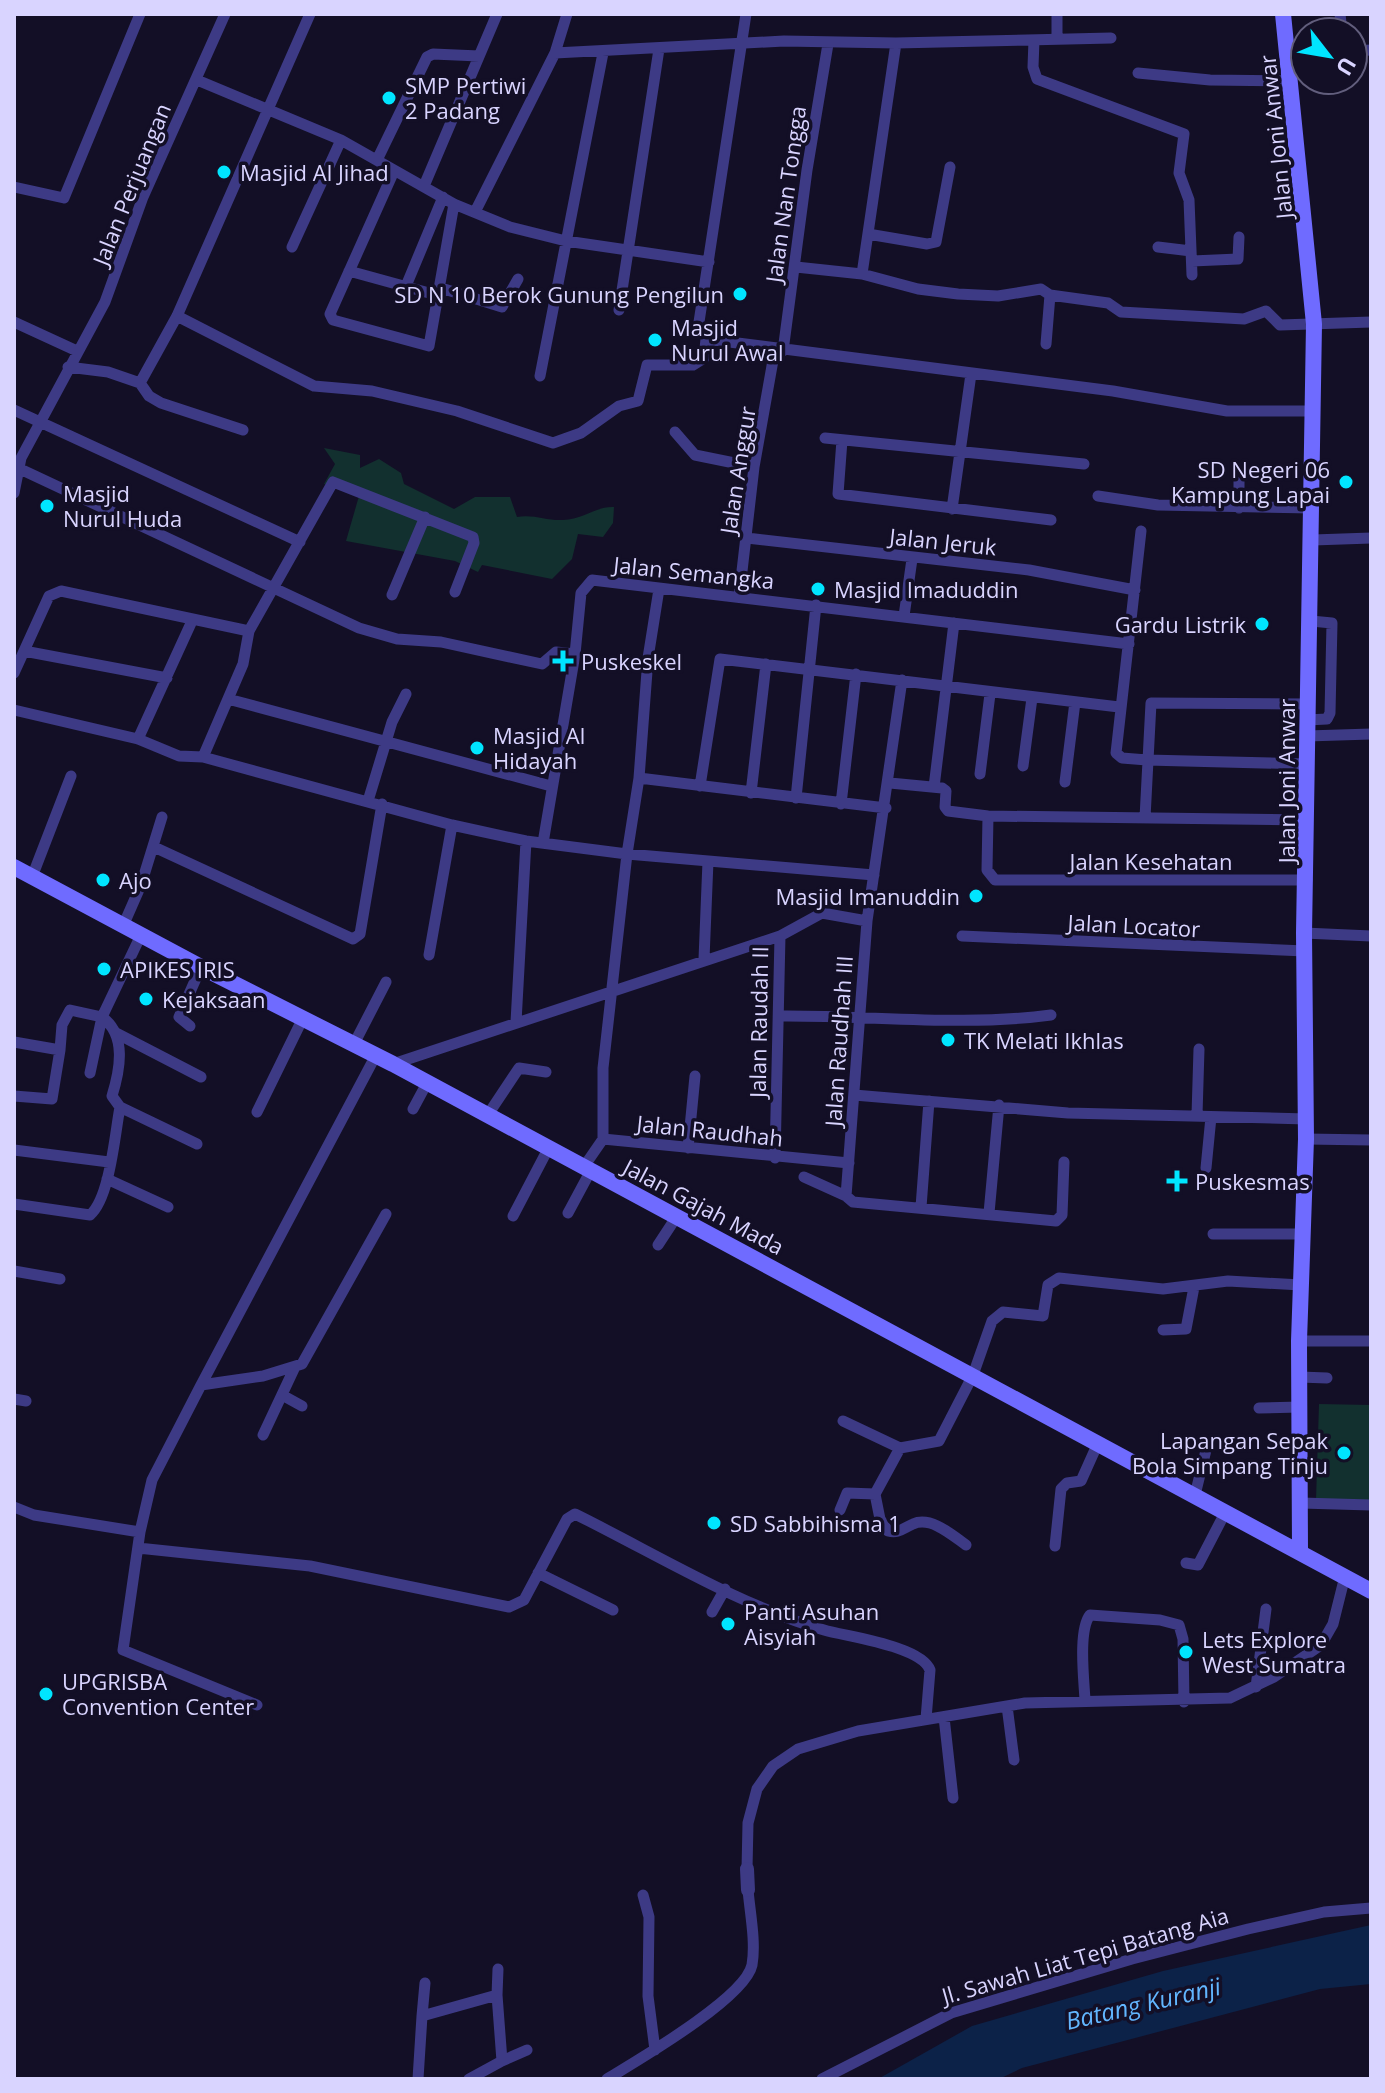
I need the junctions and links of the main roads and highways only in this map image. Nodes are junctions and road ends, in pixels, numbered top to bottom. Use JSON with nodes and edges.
{"nodes":[{"id":1,"x":1283,"y":14,"type":"edge"},
{"id":2,"x":14,"y":867,"type":"edge"},
{"id":3,"x":1300,"y":1551,"type":"junction"},
{"id":4,"x":1371,"y":1591,"type":"edge"}],
"edges":[{"from":1,"to":3,"type":"main road","name":"Jalan Joni Anwar"},
{"from":2,"to":3,"type":"main road","name":"Jalan Gajah Mada"},
{"from":3,"to":4,"type":"main road","name":"Jalan Gajah Mada"}]}
